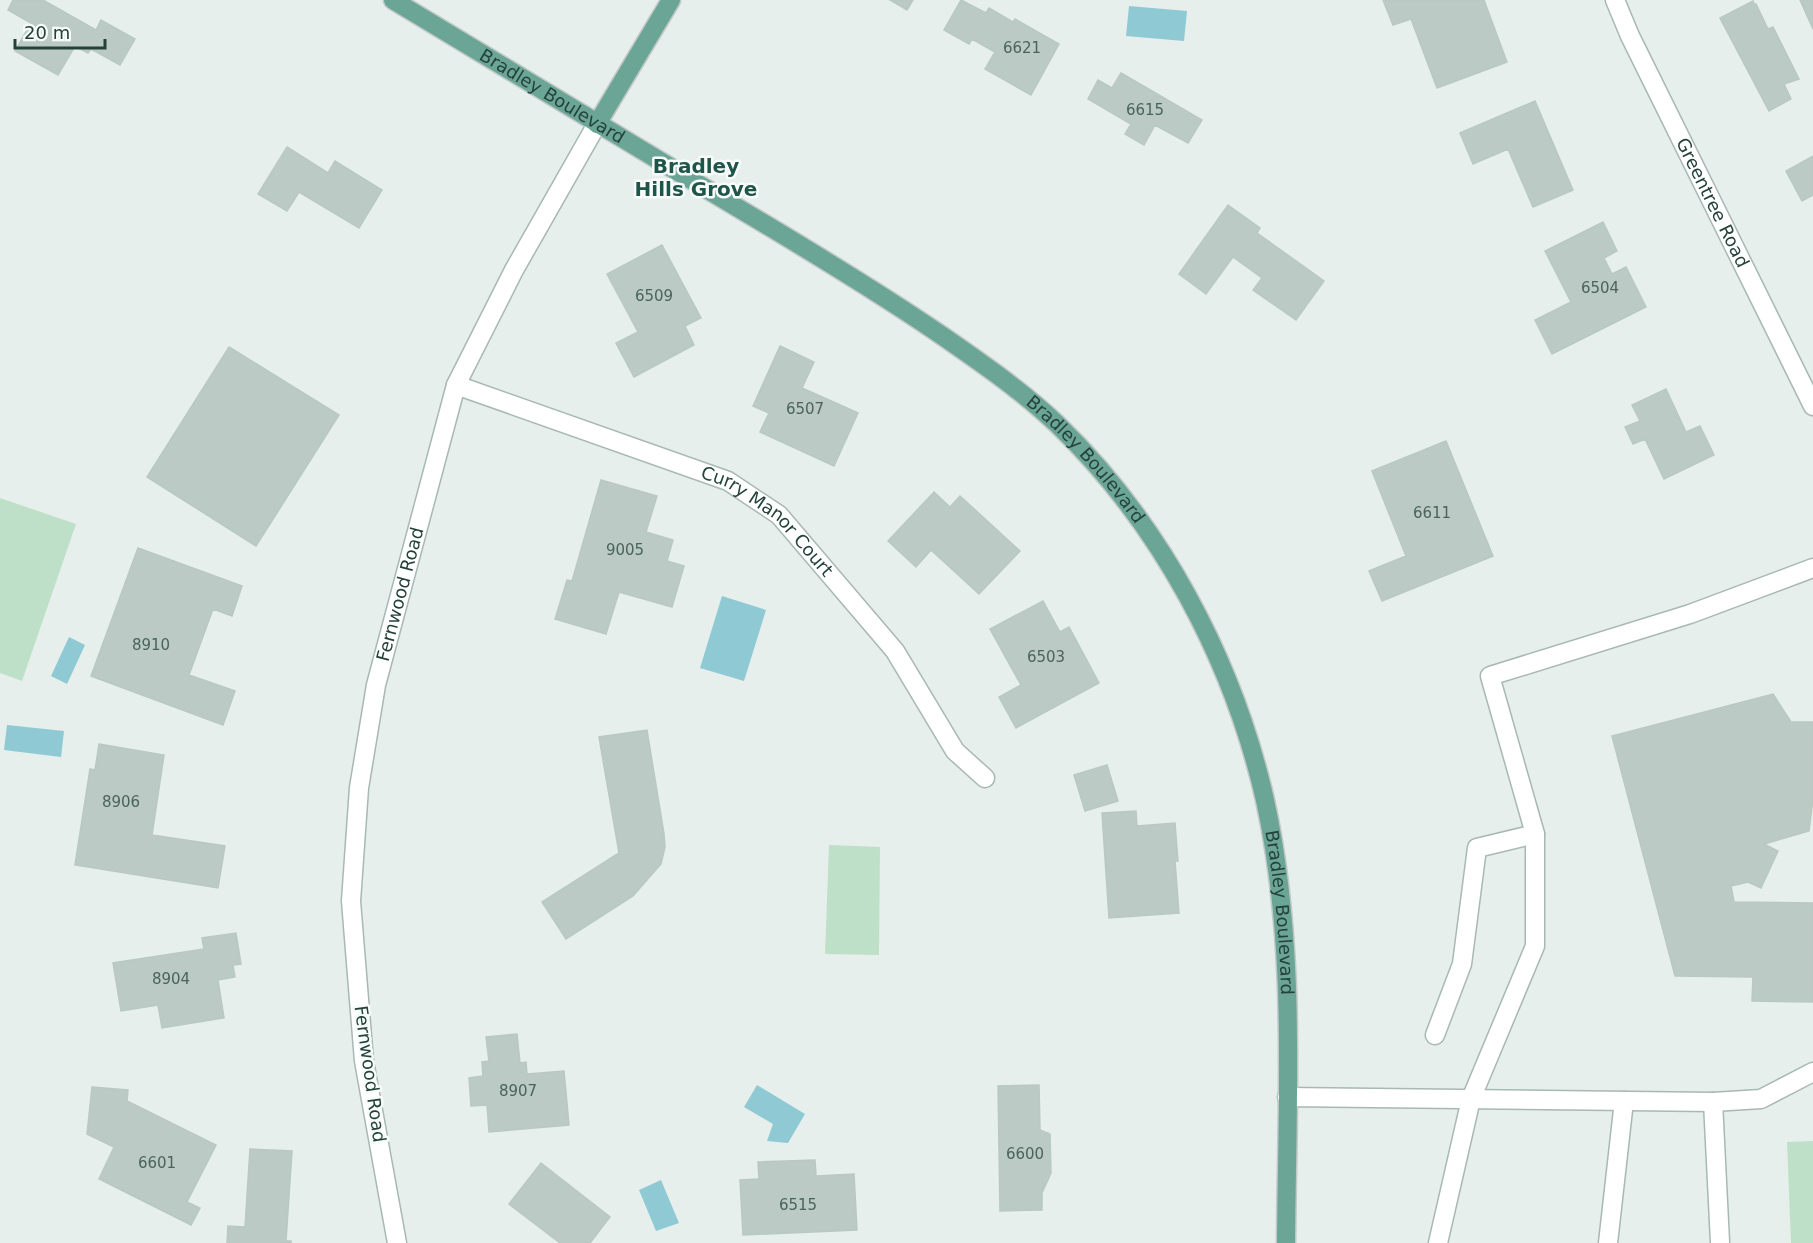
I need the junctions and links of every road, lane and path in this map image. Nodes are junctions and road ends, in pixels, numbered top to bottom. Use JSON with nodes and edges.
{"nodes":[{"id":1,"x":393,"y":0,"type":"edge"},
{"id":2,"x":671,"y":0,"type":"edge"},
{"id":3,"x":1615,"y":0,"type":"edge"},
{"id":4,"x":597,"y":124,"type":"junction"},
{"id":5,"x":456,"y":385,"type":"junction"},
{"id":6,"x":1813,"y":406,"type":"edge"},
{"id":7,"x":1813,"y":568,"type":"edge"},
{"id":8,"x":985,"y":778,"type":"dead end"},
{"id":9,"x":1535,"y":834,"type":"junction"},
{"id":10,"x":1435,"y":1035,"type":"dead end"},
{"id":11,"x":1813,"y":1072,"type":"edge"},
{"id":12,"x":1287,"y":1097,"type":"junction"},
{"id":13,"x":1471,"y":1099,"type":"junction"},
{"id":14,"x":1624,"y":1101,"type":"junction"},
{"id":15,"x":1713,"y":1102,"type":"junction"},
{"id":16,"x":1720,"y":1242,"type":"edge"},
{"id":17,"x":398,"y":1243,"type":"edge"},
{"id":18,"x":1286,"y":1243,"type":"edge"},
{"id":19,"x":1438,"y":1243,"type":"edge"},
{"id":20,"x":1608,"y":1243,"type":"edge"}],
"edges":[{"from":1,"to":4,"type":"main road","name":"Bradley Boulevard"},
{"from":2,"to":4,"type":"main road","name":"Fernwood Road"},
{"from":3,"to":6,"type":"street","name":"Greentree Road"},
{"from":4,"to":5,"type":"street","name":"Fernwood Road"},
{"from":4,"to":12,"type":"main road","name":"Bradley Boulevard"},
{"from":5,"to":8,"type":"street","name":"Curry Manor Court"},
{"from":5,"to":17,"type":"street","name":"Fernwood Road"},
{"from":7,"to":9,"type":"street"},
{"from":9,"to":10,"type":"street"},
{"from":9,"to":13,"type":"street"},
{"from":11,"to":15,"type":"street"},
{"from":12,"to":13,"type":"street"},
{"from":12,"to":18,"type":"main road","name":"Bradley Boulevard"},
{"from":13,"to":14,"type":"street"},
{"from":13,"to":19,"type":"street"},
{"from":14,"to":15,"type":"street"},
{"from":14,"to":20,"type":"street"},
{"from":15,"to":16,"type":"street"}]}
